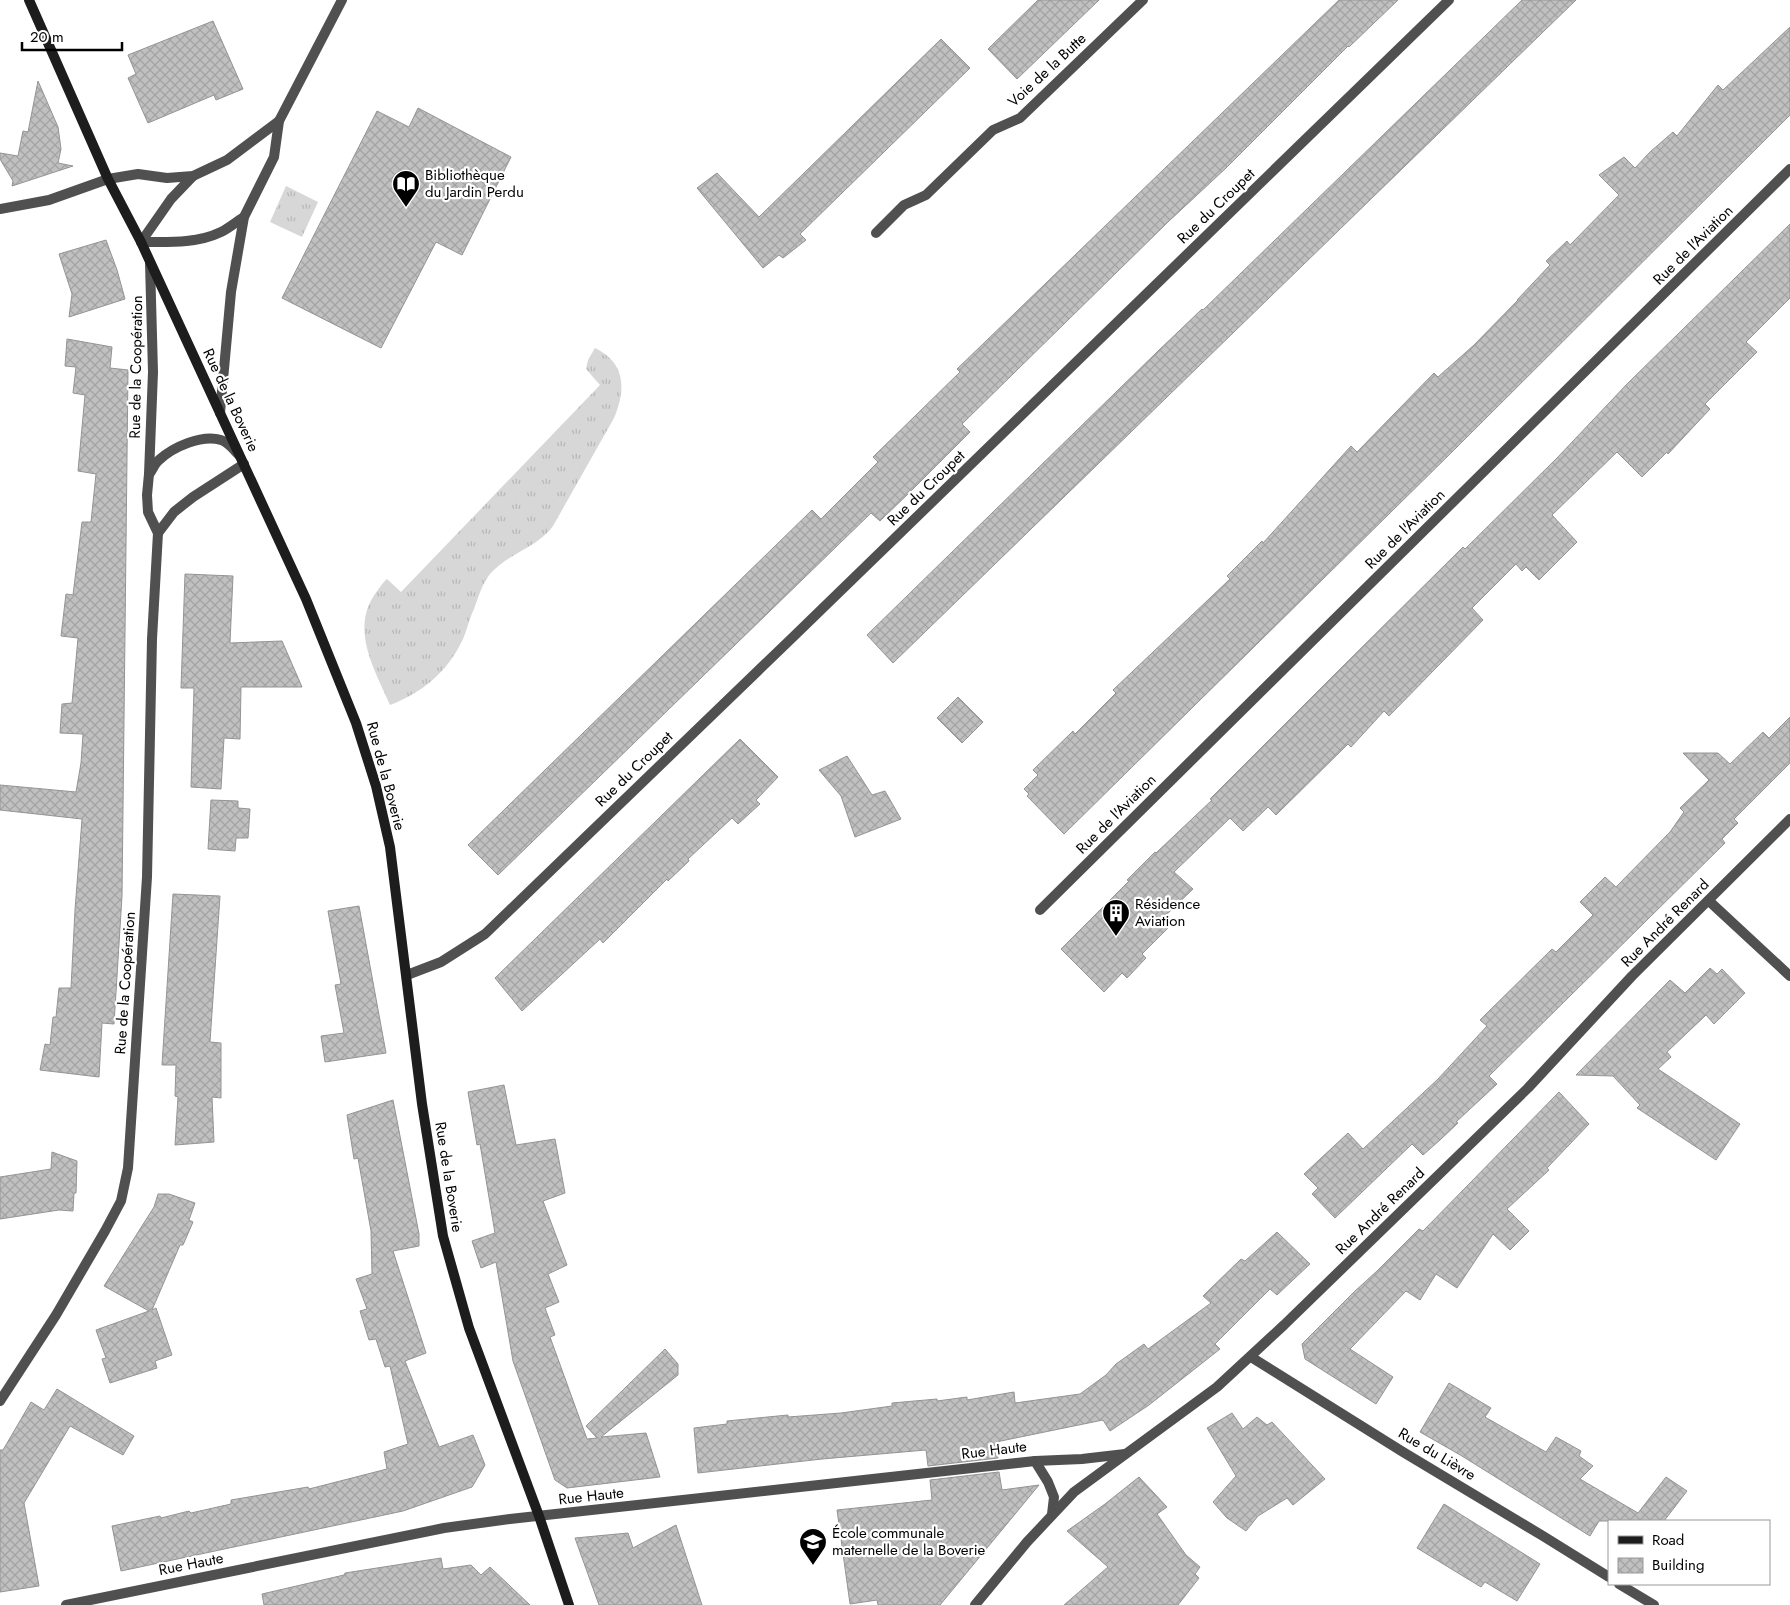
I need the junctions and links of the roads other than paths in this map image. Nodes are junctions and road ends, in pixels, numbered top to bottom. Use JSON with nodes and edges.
{"nodes":[{"id":1,"x":29,"y":0,"type":"edge"},
{"id":2,"x":342,"y":0,"type":"edge"},
{"id":3,"x":1143,"y":0,"type":"edge"},
{"id":4,"x":1449,"y":0,"type":"edge"},
{"id":5,"x":280,"y":121,"type":"junction"},
{"id":6,"x":1790,"y":170,"type":"edge"},
{"id":7,"x":194,"y":176,"type":"junction"},
{"id":8,"x":108,"y":179,"type":"junction"},
{"id":9,"x":0,"y":209,"type":"edge"},
{"id":10,"x":244,"y":217,"type":"junction"},
{"id":11,"x":876,"y":233,"type":"dead end"},
{"id":12,"x":141,"y":242,"type":"junction"},
{"id":13,"x":150,"y":261,"type":"junction"},
{"id":14,"x":220,"y":413,"type":"junction"},
{"id":15,"x":242,"y":460,"type":"junction"},
{"id":16,"x":150,"y":474,"type":"junction"},
{"id":17,"x":158,"y":533,"type":"junction"},
{"id":18,"x":1790,"y":819,"type":"edge"},
{"id":19,"x":1709,"y":901,"type":"junction"},
{"id":20,"x":1040,"y":910,"type":"dead end"},
{"id":21,"x":407,"y":975,"type":"junction"},
{"id":22,"x":1790,"y":976,"type":"edge"},
{"id":23,"x":1251,"y":1357,"type":"junction"},
{"id":24,"x":0,"y":1401,"type":"edge"},
{"id":25,"x":1126,"y":1454,"type":"junction"},
{"id":26,"x":1035,"y":1460,"type":"junction"},
{"id":27,"x":1052,"y":1514,"type":"junction"},
{"id":28,"x":539,"y":1516,"type":"junction"},
{"id":29,"x":1608,"y":1576,"type":"edge"},
{"id":30,"x":1621,"y":1585,"type":"edge"},
{"id":31,"x":66,"y":1605,"type":"edge"},
{"id":32,"x":569,"y":1605,"type":"edge"},
{"id":33,"x":974,"y":1605,"type":"edge"},
{"id":34,"x":1654,"y":1605,"type":"edge"}],
"edges":[{"from":1,"to":8,"type":"street","name":"Rue de la Boverie"},
{"from":2,"to":5,"type":"street"},
{"from":3,"to":11,"type":"street","name":"Voie de la Butte"},
{"from":4,"to":21,"type":"street","name":"Rue du Croupet"},
{"from":5,"to":7,"type":"street"},
{"from":5,"to":10,"type":"street"},
{"from":6,"to":20,"type":"street","name":"Rue de l'Aviation"},
{"from":7,"to":8,"type":"street"},
{"from":7,"to":12,"type":"street"},
{"from":8,"to":9,"type":"street"},
{"from":8,"to":12,"type":"street","name":"Rue de la Boverie"},
{"from":10,"to":12,"type":"street"},
{"from":10,"to":14,"type":"street"},
{"from":12,"to":13,"type":"street","name":"Rue de la Boverie"},
{"from":13,"to":14,"type":"street","name":"Rue de la Boverie"},
{"from":13,"to":16,"type":"street","name":"Rue de la Coopération"},
{"from":14,"to":15,"type":"street","name":"Rue de la Boverie"},
{"from":15,"to":16,"type":"street"},
{"from":15,"to":17,"type":"street"},
{"from":15,"to":21,"type":"street","name":"Rue de la Boverie"},
{"from":16,"to":17,"type":"street","name":"Rue de la Coopération"},
{"from":17,"to":24,"type":"street","name":"Rue de la Coopération"},
{"from":18,"to":19,"type":"street","name":"Rue André Renard"},
{"from":19,"to":22,"type":"street"},
{"from":19,"to":23,"type":"street","name":"Rue André Renard"},
{"from":21,"to":28,"type":"street","name":"Rue de la Boverie"},
{"from":23,"to":25,"type":"street","name":"Rue André Renard"},
{"from":23,"to":29,"type":"street","name":"Rue du Lièvre"},
{"from":25,"to":26,"type":"street","name":"Rue Haute"},
{"from":25,"to":27,"type":"street","name":"Rue André Renard"},
{"from":26,"to":27,"type":"street"},
{"from":26,"to":28,"type":"street","name":"Rue Haute"},
{"from":27,"to":33,"type":"street","name":"Rue André Renard"},
{"from":28,"to":31,"type":"street","name":"Rue Haute"},
{"from":28,"to":32,"type":"street","name":"Rue de la Boverie"},
{"from":30,"to":34,"type":"street"}]}
